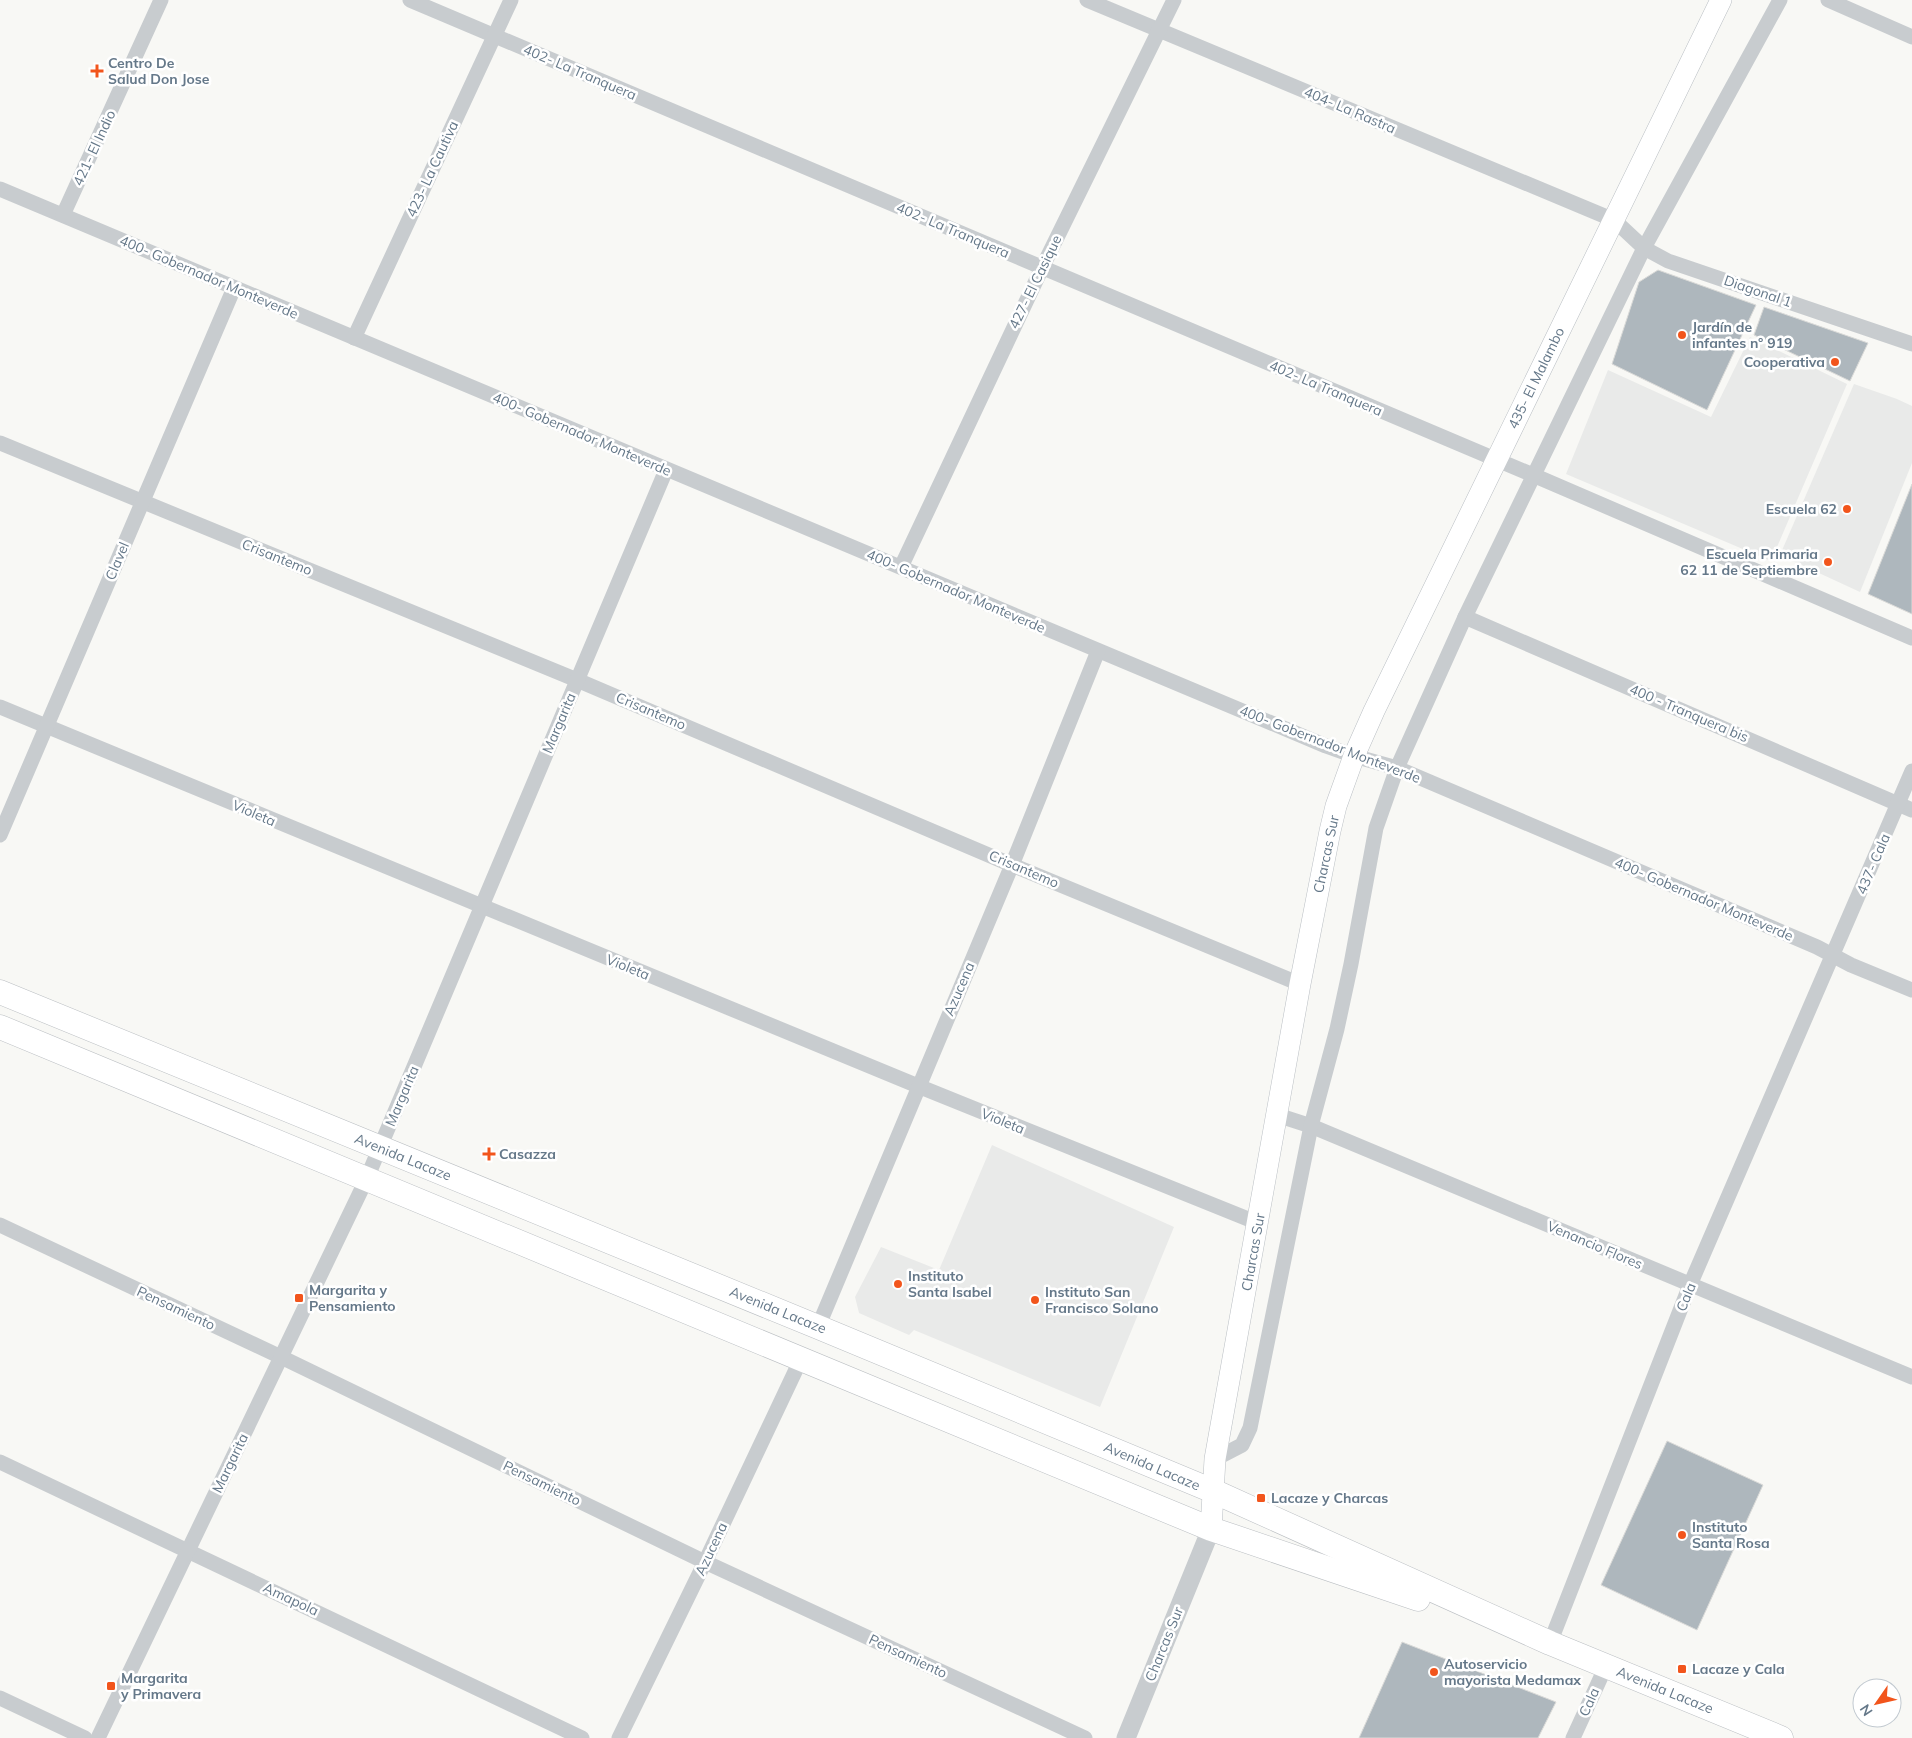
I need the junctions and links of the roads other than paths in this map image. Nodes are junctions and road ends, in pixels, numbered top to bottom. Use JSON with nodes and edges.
{"nodes":[{"id":1,"x":161,"y":0,"type":"edge"},
{"id":2,"x":410,"y":0,"type":"edge"},
{"id":3,"x":511,"y":0,"type":"edge"},
{"id":4,"x":1087,"y":0,"type":"edge"},
{"id":5,"x":1174,"y":0,"type":"edge"},
{"id":6,"x":1721,"y":0,"type":"edge"},
{"id":7,"x":1780,"y":0,"type":"edge"},
{"id":8,"x":1828,"y":0,"type":"edge"},
{"id":9,"x":1159,"y":31,"type":"junction"},
{"id":10,"x":494,"y":35,"type":"junction"},
{"id":11,"x":1912,"y":37,"type":"edge"},
{"id":12,"x":0,"y":188,"type":"edge"},
{"id":13,"x":63,"y":215,"type":"junction"},
{"id":14,"x":1614,"y":220,"type":"junction"},
{"id":15,"x":1644,"y":248,"type":"junction"},
{"id":16,"x":1042,"y":268,"type":"junction"},
{"id":17,"x":234,"y":288,"type":"junction"},
{"id":18,"x":354,"y":338,"type":"junction"},
{"id":19,"x":1912,"y":344,"type":"edge"},
{"id":20,"x":0,"y":443,"type":"edge"},
{"id":21,"x":1496,"y":460,"type":"junction"},
{"id":22,"x":666,"y":470,"type":"junction"},
{"id":23,"x":1533,"y":475,"type":"junction"},
{"id":24,"x":142,"y":502,"type":"junction"},
{"id":25,"x":901,"y":567,"type":"junction"},
{"id":26,"x":1465,"y":617,"type":"junction"},
{"id":27,"x":1912,"y":638,"type":"edge"},
{"id":28,"x":1098,"y":651,"type":"junction"},
{"id":29,"x":577,"y":680,"type":"junction"},
{"id":30,"x":0,"y":707,"type":"edge"},
{"id":31,"x":46,"y":726,"type":"junction"},
{"id":32,"x":1354,"y":756,"type":"junction"},
{"id":33,"x":1397,"y":768,"type":"junction"},
{"id":34,"x":1912,"y":771,"type":"edge"},
{"id":35,"x":1905,"y":807,"type":"edge"},
{"id":36,"x":0,"y":835,"type":"edge"},
{"id":37,"x":1012,"y":865,"type":"junction"},
{"id":38,"x":482,"y":907,"type":"junction"},
{"id":39,"x":1833,"y":956,"type":"junction"},
{"id":40,"x":1300,"y":984,"type":"junction"},
{"id":41,"x":1912,"y":990,"type":"edge"},
{"id":42,"x":0,"y":992,"type":"edge"},
{"id":43,"x":0,"y":1027,"type":"edge"},
{"id":44,"x":918,"y":1086,"type":"junction"},
{"id":45,"x":1277,"y":1115,"type":"junction"},
{"id":46,"x":1311,"y":1126,"type":"junction"},
{"id":47,"x":380,"y":1148,"type":"junction"},
{"id":48,"x":367,"y":1178,"type":"junction"},
{"id":49,"x":1258,"y":1223,"type":"junction"},
{"id":50,"x":0,"y":1225,"type":"edge"},
{"id":51,"x":1690,"y":1285,"type":"junction"},
{"id":52,"x":818,"y":1327,"type":"junction"},
{"id":53,"x":281,"y":1358,"type":"junction"},
{"id":54,"x":801,"y":1359,"type":"junction"},
{"id":55,"x":1912,"y":1377,"type":"edge"},
{"id":56,"x":1215,"y":1459,"type":"junction"},
{"id":57,"x":0,"y":1462,"type":"edge"},
{"id":58,"x":1213,"y":1492,"type":"junction"},
{"id":59,"x":1211,"y":1529,"type":"junction"},
{"id":60,"x":188,"y":1550,"type":"junction"},
{"id":61,"x":705,"y":1562,"type":"junction"},
{"id":62,"x":1550,"y":1643,"type":"junction"},
{"id":63,"x":1606,"y":1666,"type":"junction"},
{"id":64,"x":0,"y":1698,"type":"edge"},
{"id":65,"x":85,"y":1738,"type":"edge"},
{"id":66,"x":98,"y":1738,"type":"edge"},
{"id":67,"x":582,"y":1738,"type":"edge"},
{"id":68,"x":619,"y":1738,"type":"edge"},
{"id":69,"x":1085,"y":1738,"type":"edge"},
{"id":70,"x":1126,"y":1738,"type":"edge"},
{"id":71,"x":1573,"y":1738,"type":"edge"},
{"id":72,"x":1780,"y":1738,"type":"edge"}],
"edges":[{"from":1,"to":13,"type":"street","name":"421- El Indio"},
{"from":2,"to":10,"type":"street","name":"402- La Tranquera"},
{"from":3,"to":10,"type":"street","name":"423- La Cautiva"},
{"from":4,"to":9,"type":"street","name":"404- La Rastra"},
{"from":5,"to":9,"type":"street","name":"427- El Casique"},
{"from":6,"to":14,"type":"main road","name":"435- El Malambo"},
{"from":7,"to":15,"type":"street"},
{"from":8,"to":11,"type":"street"},
{"from":9,"to":14,"type":"street","name":"404- La Rastra"},
{"from":9,"to":16,"type":"street","name":"427- El Casique"},
{"from":10,"to":16,"type":"street","name":"402- La Tranquera"},
{"from":10,"to":18,"type":"street","name":"423- La Cautiva"},
{"from":12,"to":13,"type":"street","name":"400- Gobernador Monteverde"},
{"from":13,"to":17,"type":"street","name":"400- Gobernador Monteverde"},
{"from":14,"to":15,"type":"street","name":"Diagonal 1"},
{"from":14,"to":21,"type":"main road","name":"435- El Malambo"},
{"from":15,"to":19,"type":"street","name":"Diagonal 1"},
{"from":15,"to":23,"type":"street"},
{"from":16,"to":21,"type":"street","name":"402- La Tranquera"},
{"from":16,"to":25,"type":"street","name":"427- El Casique"},
{"from":17,"to":18,"type":"street","name":"400- Gobernador Monteverde"},
{"from":17,"to":24,"type":"street","name":"Clavel"},
{"from":18,"to":22,"type":"street","name":"400- Gobernador Monteverde"},
{"from":20,"to":24,"type":"street","name":"Crisantemo"},
{"from":21,"to":23,"type":"street","name":"402- La Tranquera"},
{"from":21,"to":32,"type":"main road","name":"435- El Malambo"},
{"from":22,"to":25,"type":"street","name":"400- Gobernador Monteverde"},
{"from":22,"to":29,"type":"street","name":"Margarita"},
{"from":23,"to":26,"type":"street"},
{"from":23,"to":27,"type":"street"},
{"from":24,"to":29,"type":"street","name":"Crisantemo"},
{"from":24,"to":31,"type":"street","name":"Clavel"},
{"from":25,"to":28,"type":"street","name":"400- Gobernador Monteverde"},
{"from":26,"to":33,"type":"street"},
{"from":26,"to":35,"type":"street","name":"400 - Tranquera bis"},
{"from":28,"to":32,"type":"street","name":"400- Gobernador Monteverde"},
{"from":28,"to":37,"type":"street","name":"Azucena"},
{"from":29,"to":37,"type":"street","name":"Crisantemo"},
{"from":29,"to":38,"type":"street","name":"Margarita"},
{"from":30,"to":31,"type":"street","name":"Violeta"},
{"from":31,"to":36,"type":"street","name":"Clavel"},
{"from":31,"to":38,"type":"street","name":"Violeta"},
{"from":32,"to":33,"type":"street","name":"400- Gobernador Monteverde"},
{"from":32,"to":40,"type":"main road","name":"Charcas Sur"},
{"from":33,"to":39,"type":"street","name":"400- Gobernador Monteverde"},
{"from":33,"to":46,"type":"street"},
{"from":34,"to":35,"type":"street","name":"437- Cala"},
{"from":35,"to":39,"type":"street","name":"437- Cala"},
{"from":37,"to":40,"type":"street","name":"Crisantemo"},
{"from":37,"to":44,"type":"street","name":"Azucena"},
{"from":38,"to":44,"type":"street","name":"Violeta"},
{"from":38,"to":47,"type":"street","name":"Margarita"},
{"from":39,"to":41,"type":"street","name":"400- Gobernador Monteverde"},
{"from":39,"to":51,"type":"street","name":"Cala"},
{"from":40,"to":45,"type":"main road","name":"Charcas Sur"},
{"from":42,"to":47,"type":"main road","name":"Avenida Lacaze"},
{"from":43,"to":48,"type":"main road","name":"Avenida Lacaze"},
{"from":44,"to":49,"type":"street","name":"Violeta"},
{"from":44,"to":52,"type":"street","name":"Azucena"},
{"from":45,"to":46,"type":"street","name":"Venancio Flores"},
{"from":45,"to":49,"type":"main road","name":"Charcas Sur"},
{"from":46,"to":51,"type":"street","name":"Venancio Flores"},
{"from":46,"to":56,"type":"street"},
{"from":47,"to":48,"type":"street","name":"Margarita"},
{"from":47,"to":52,"type":"main road","name":"Avenida Lacaze"},
{"from":48,"to":52,"type":"main road"},
{"from":48,"to":53,"type":"street","name":"Margarita"},
{"from":48,"to":54,"type":"main road","name":"Avenida Lacaze"},
{"from":49,"to":56,"type":"main road","name":"Charcas Sur"},
{"from":50,"to":53,"type":"street","name":"Pensamiento"},
{"from":51,"to":55,"type":"street","name":"Venancio Flores"},
{"from":51,"to":62,"type":"street","name":"Cala"},
{"from":52,"to":58,"type":"main road","name":"Avenida Lacaze"},
{"from":53,"to":60,"type":"street","name":"Margarita"},
{"from":53,"to":61,"type":"street","name":"Pensamiento"},
{"from":54,"to":59,"type":"main road","name":"Avenida Lacaze"},
{"from":54,"to":61,"type":"street","name":"Azucena"},
{"from":56,"to":58,"type":"main road","name":"Charcas Sur"},
{"from":57,"to":60,"type":"street","name":"Amapola"},
{"from":58,"to":59,"type":"main road","name":"Charcas Sur"},
{"from":58,"to":62,"type":"main road","name":"Avenida Lacaze"},
{"from":59,"to":62,"type":"main road","name":"Avenida Lacaze"},
{"from":59,"to":70,"type":"street","name":"Charcas Sur"},
{"from":60,"to":66,"type":"street","name":"Margarita"},
{"from":60,"to":67,"type":"street","name":"Amapola"},
{"from":61,"to":68,"type":"street","name":"Azucena"},
{"from":61,"to":69,"type":"street","name":"Pensamiento"},
{"from":62,"to":63,"type":"main road","name":"Avenida Lacaze"},
{"from":63,"to":71,"type":"street","name":"Cala"},
{"from":63,"to":72,"type":"main road","name":"Avenida Lacaze"},
{"from":64,"to":65,"type":"street"}]}
